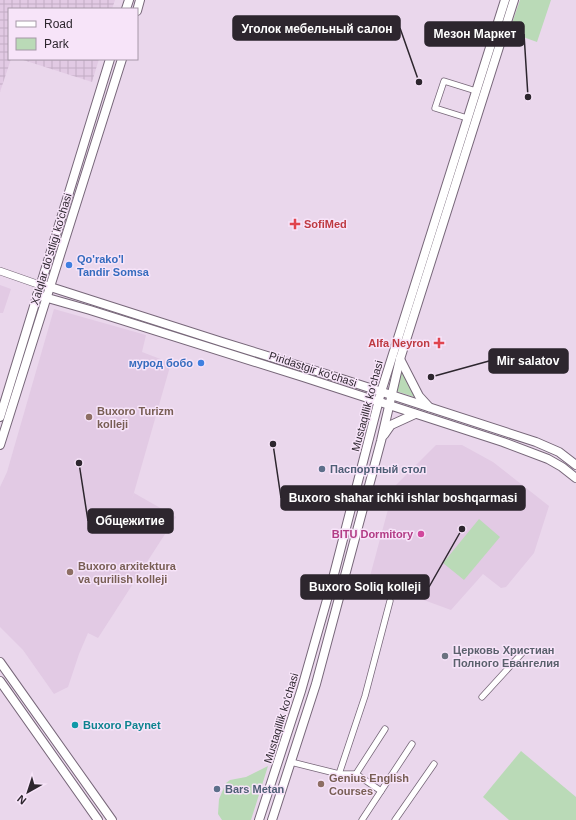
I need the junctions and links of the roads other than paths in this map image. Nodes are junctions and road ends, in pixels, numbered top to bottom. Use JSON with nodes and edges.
{"nodes":[{"id":1,"x":505,"y":0,"type":"edge"},
{"id":2,"x":514,"y":0,"type":"edge"},
{"id":3,"x":502,"y":23,"type":"junction"},
{"id":4,"x":110,"y":60,"type":"edge"},
{"id":5,"x":122,"y":60,"type":"edge"},
{"id":6,"x":476,"y":91,"type":"junction"},
{"id":7,"x":467,"y":118,"type":"junction"},
{"id":8,"x":453,"y":179,"type":"junction"},
{"id":9,"x":0,"y":271,"type":"edge"},
{"id":10,"x":41,"y":284,"type":"junction"},
{"id":11,"x":50,"y":287,"type":"junction"},
{"id":12,"x":417,"y":294,"type":"junction"},
{"id":13,"x":37,"y":295,"type":"junction"},
{"id":14,"x":47,"y":298,"type":"junction"},
{"id":15,"x":222,"y":342,"type":"junction"},
{"id":16,"x":220,"y":351,"type":"junction"},
{"id":17,"x":400,"y":359,"type":"junction"},
{"id":18,"x":381,"y":392,"type":"junction"},
{"id":19,"x":391,"y":395,"type":"junction"},
{"id":20,"x":378,"y":402,"type":"junction"},
{"id":21,"x":389,"y":405,"type":"junction"},
{"id":22,"x":430,"y":407,"type":"junction"},
{"id":23,"x":415,"y":414,"type":"junction"},
{"id":24,"x":0,"y":417,"type":"edge"},
{"id":25,"x":381,"y":441,"type":"junction"},
{"id":26,"x":0,"y":445,"type":"edge"},
{"id":27,"x":576,"y":465,"type":"edge"},
{"id":28,"x":576,"y":478,"type":"edge"},
{"id":29,"x":390,"y":601,"type":"dead end"},
{"id":30,"x":325,"y":607,"type":"junction"},
{"id":31,"x":336,"y":610,"type":"junction"},
{"id":32,"x":524,"y":651,"type":"dead end"},
{"id":33,"x":0,"y":662,"type":"edge"},
{"id":34,"x":0,"y":681,"type":"edge"},
{"id":35,"x":482,"y":697,"type":"dead end"},
{"id":36,"x":385,"y":729,"type":"dead end"},
{"id":37,"x":412,"y":744,"type":"dead end"},
{"id":38,"x":282,"y":751,"type":"junction"},
{"id":39,"x":292,"y":759,"type":"junction"},
{"id":40,"x":434,"y":764,"type":"dead end"},
{"id":41,"x":339,"y":774,"type":"junction"},
{"id":42,"x":356,"y":774,"type":"junction"},
{"id":43,"x":381,"y":791,"type":"junction"},
{"id":44,"x":98,"y":820,"type":"edge"},
{"id":45,"x":112,"y":820,"type":"edge"},
{"id":46,"x":259,"y":820,"type":"edge"},
{"id":47,"x":272,"y":820,"type":"edge"},
{"id":48,"x":362,"y":820,"type":"edge"},
{"id":49,"x":395,"y":820,"type":"edge"}],
"edges":[{"from":1,"to":3,"type":"main road","name":"Mustaqillik ko'chasi"},
{"from":2,"to":3,"type":"main road","name":"Mustaqillik ko'chasi"},
{"from":3,"to":6,"type":"main road","name":"Mustaqillik ko'chasi"},
{"from":3,"to":8,"type":"main road","name":"Mustaqillik ko'chasi"},
{"from":4,"to":10,"type":"main road","name":"Xalqlar do'stligi ko'chasi"},
{"from":5,"to":11,"type":"main road","name":"Xalqlar do'stligi ko'chasi"},
{"from":6,"to":7,"type":"main road","name":"Mustaqillik ko'chasi"},
{"from":6,"to":7,"type":"street"},
{"from":7,"to":8,"type":"main road","name":"Mustaqillik ko'chasi"},
{"from":8,"to":12,"type":"main road","name":"Mustaqillik ko'chasi"},
{"from":9,"to":10,"type":"street"},
{"from":10,"to":11,"type":"main road","name":"Piridastgir ko'chasi"},
{"from":10,"to":13,"type":"main road","name":"Xalqlar do'stligi ko'chasi"},
{"from":11,"to":14,"type":"main road","name":"Xalqlar do'stligi ko'chasi"},
{"from":11,"to":15,"type":"main road","name":"Piridastgir ko'chasi"},
{"from":12,"to":17,"type":"main road","name":"Mustaqillik ko'chasi"},
{"from":12,"to":18,"type":"main road","name":"Mustaqillik ko'chasi"},
{"from":13,"to":14,"type":"main road","name":"Piridastgir ko'chasi"},
{"from":13,"to":24,"type":"main road","name":"Xalqlar do'stligi ko'chasi"},
{"from":14,"to":16,"type":"main road","name":"Piridastgir ko'chasi"},
{"from":14,"to":26,"type":"main road","name":"Xalqlar do'stligi ko'chasi"},
{"from":15,"to":16,"type":"main road"},
{"from":15,"to":18,"type":"main road","name":"Piridastgir ko'chasi"},
{"from":16,"to":20,"type":"main road","name":"Piridastgir ko'chasi"},
{"from":17,"to":19,"type":"main road","name":"Mustaqillik ko'chasi"},
{"from":17,"to":22,"type":"main road"},
{"from":18,"to":19,"type":"main road","name":"Piridastgir ko'chasi"},
{"from":18,"to":20,"type":"main road","name":"Mustaqillik ko'chasi"},
{"from":19,"to":21,"type":"main road","name":"Mustaqillik ko'chasi"},
{"from":19,"to":22,"type":"main road","name":"Piridastgir ko'chasi"},
{"from":20,"to":21,"type":"main road","name":"Piridastgir ko'chasi"},
{"from":20,"to":30,"type":"main road","name":"Mustaqillik ko'chasi"},
{"from":21,"to":23,"type":"main road","name":"Piridastgir ko'chasi"},
{"from":21,"to":25,"type":"main road","name":"Mustaqillik ko'chasi"},
{"from":22,"to":27,"type":"main road","name":"Piridastgir ko'chasi"},
{"from":23,"to":25,"type":"main road"},
{"from":23,"to":28,"type":"main road","name":"Piridastgir ko'chasi"},
{"from":25,"to":31,"type":"main road","name":"Mustaqillik ko'chasi"},
{"from":29,"to":41,"type":"street"},
{"from":30,"to":31,"type":"main road"},
{"from":30,"to":38,"type":"main road","name":"Mustaqillik ko'chasi"},
{"from":31,"to":39,"type":"main road","name":"Mustaqillik ko'chasi"},
{"from":32,"to":35,"type":"street"},
{"from":33,"to":45,"type":"main road"},
{"from":34,"to":44,"type":"main road"},
{"from":36,"to":42,"type":"street"},
{"from":37,"to":43,"type":"street"},
{"from":38,"to":39,"type":"main road"},
{"from":38,"to":46,"type":"main road","name":"Mustaqillik ko'chasi"},
{"from":39,"to":41,"type":"street"},
{"from":39,"to":47,"type":"main road","name":"Mustaqillik ko'chasi"},
{"from":40,"to":49,"type":"street"},
{"from":41,"to":42,"type":"street"},
{"from":42,"to":43,"type":"street"},
{"from":43,"to":48,"type":"street"}]}
